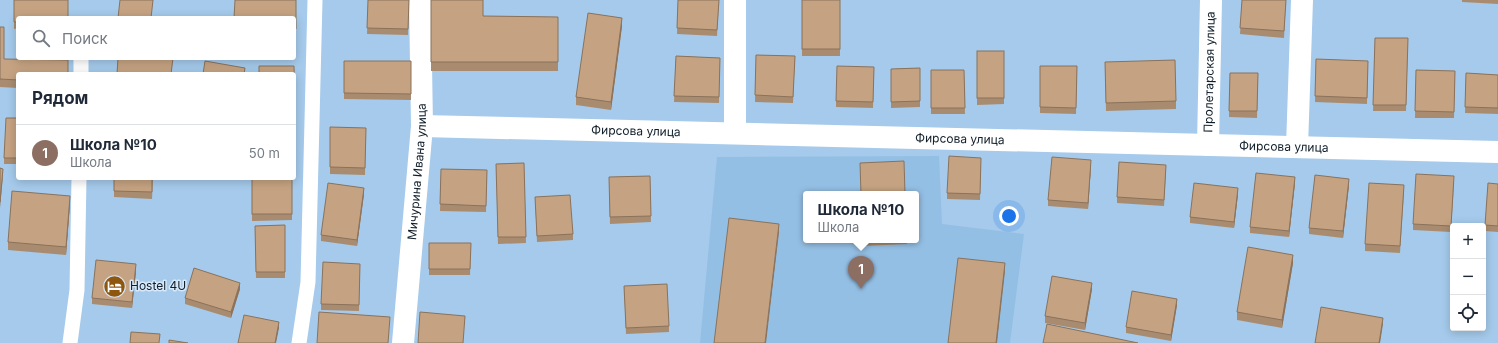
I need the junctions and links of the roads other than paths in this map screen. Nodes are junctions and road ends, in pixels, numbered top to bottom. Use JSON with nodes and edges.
{"nodes":[{"id":1,"x":315,"y":0,"type":"edge"},
{"id":2,"x":420,"y":0,"type":"edge"},
{"id":3,"x":734,"y":0,"type":"edge"},
{"id":4,"x":1211,"y":0,"type":"edge"},
{"id":5,"x":1302,"y":0,"type":"edge"},
{"id":6,"x":81,"y":60,"type":"edge"},
{"id":7,"x":81,"y":72,"type":"edge"},
{"id":8,"x":422,"y":126,"type":"junction"},
{"id":9,"x":735,"y":133,"type":"junction"},
{"id":10,"x":1208,"y":145,"type":"junction"},
{"id":11,"x":1297,"y":147,"type":"junction"},
{"id":12,"x":1498,"y":152,"type":"edge"},
{"id":13,"x":79,"y":180,"type":"edge"},
{"id":14,"x":70,"y":343,"type":"edge"},
{"id":15,"x":299,"y":343,"type":"edge"},
{"id":16,"x":403,"y":343,"type":"edge"}],
"edges":[{"from":1,"to":15,"type":"lane"},
{"from":2,"to":8,"type":"street","name":"Мичурина Ивана улица"},
{"from":3,"to":9,"type":"street"},
{"from":4,"to":10,"type":"street","name":"Пролетарская улица"},
{"from":5,"to":11,"type":"street"},
{"from":6,"to":7,"type":"lane"},
{"from":8,"to":9,"type":"street","name":"Фирсова улица"},
{"from":8,"to":16,"type":"street","name":"Мичурина Ивана улица"},
{"from":9,"to":10,"type":"street","name":"Фирсова улица"},
{"from":10,"to":11,"type":"street","name":"Фирсова улица"},
{"from":11,"to":12,"type":"street","name":"Фирсова улица"},
{"from":13,"to":14,"type":"lane"}]}
